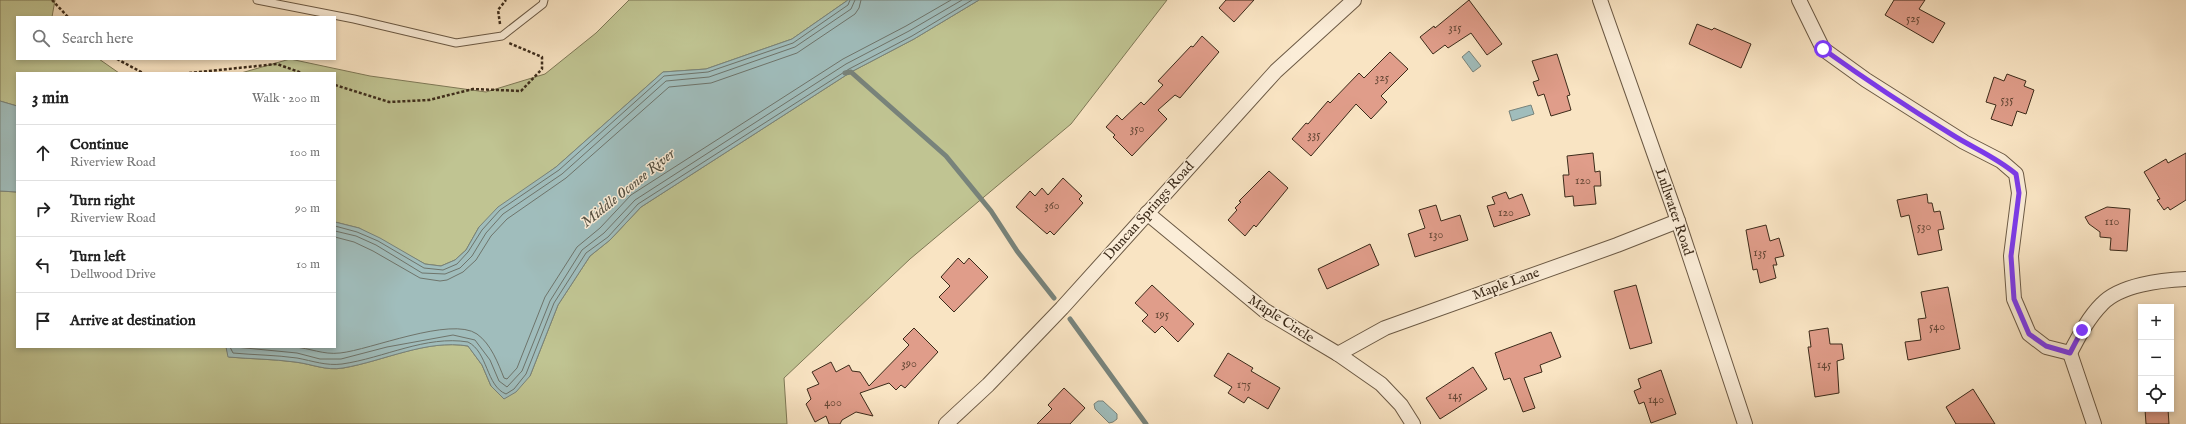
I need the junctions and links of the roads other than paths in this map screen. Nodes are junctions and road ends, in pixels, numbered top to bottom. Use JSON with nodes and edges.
{"nodes":[{"id":1,"x":257,"y":0,"type":"edge"},
{"id":2,"x":544,"y":0,"type":"edge"},
{"id":3,"x":1354,"y":0,"type":"edge"},
{"id":4,"x":1600,"y":0,"type":"edge"},
{"id":5,"x":1799,"y":0,"type":"edge"},
{"id":6,"x":1147,"y":213,"type":"junction"},
{"id":7,"x":1678,"y":221,"type":"junction"},
{"id":8,"x":2186,"y":279,"type":"edge"},
{"id":9,"x":2070,"y":353,"type":"junction"},
{"id":10,"x":1338,"y":354,"type":"junction"},
{"id":11,"x":949,"y":423,"type":"edge"},
{"id":12,"x":1413,"y":424,"type":"edge"},
{"id":13,"x":1745,"y":424,"type":"edge"},
{"id":14,"x":2094,"y":424,"type":"edge"}],
"edges":[{"from":1,"to":2,"type":"lane"},
{"from":3,"to":6,"type":"street","name":"Duncan Springs Road"},
{"from":4,"to":7,"type":"street","name":"Lullwater Road"},
{"from":5,"to":9,"type":"street"},
{"from":6,"to":10,"type":"street","name":"Maple Circle"},
{"from":6,"to":11,"type":"street","name":"Duncan Springs Road"},
{"from":7,"to":10,"type":"street","name":"Maple Lane"},
{"from":7,"to":13,"type":"street","name":"Lullwater Road"},
{"from":8,"to":9,"type":"street"},
{"from":9,"to":14,"type":"street"},
{"from":10,"to":12,"type":"street","name":"Maple Circle"}]}
